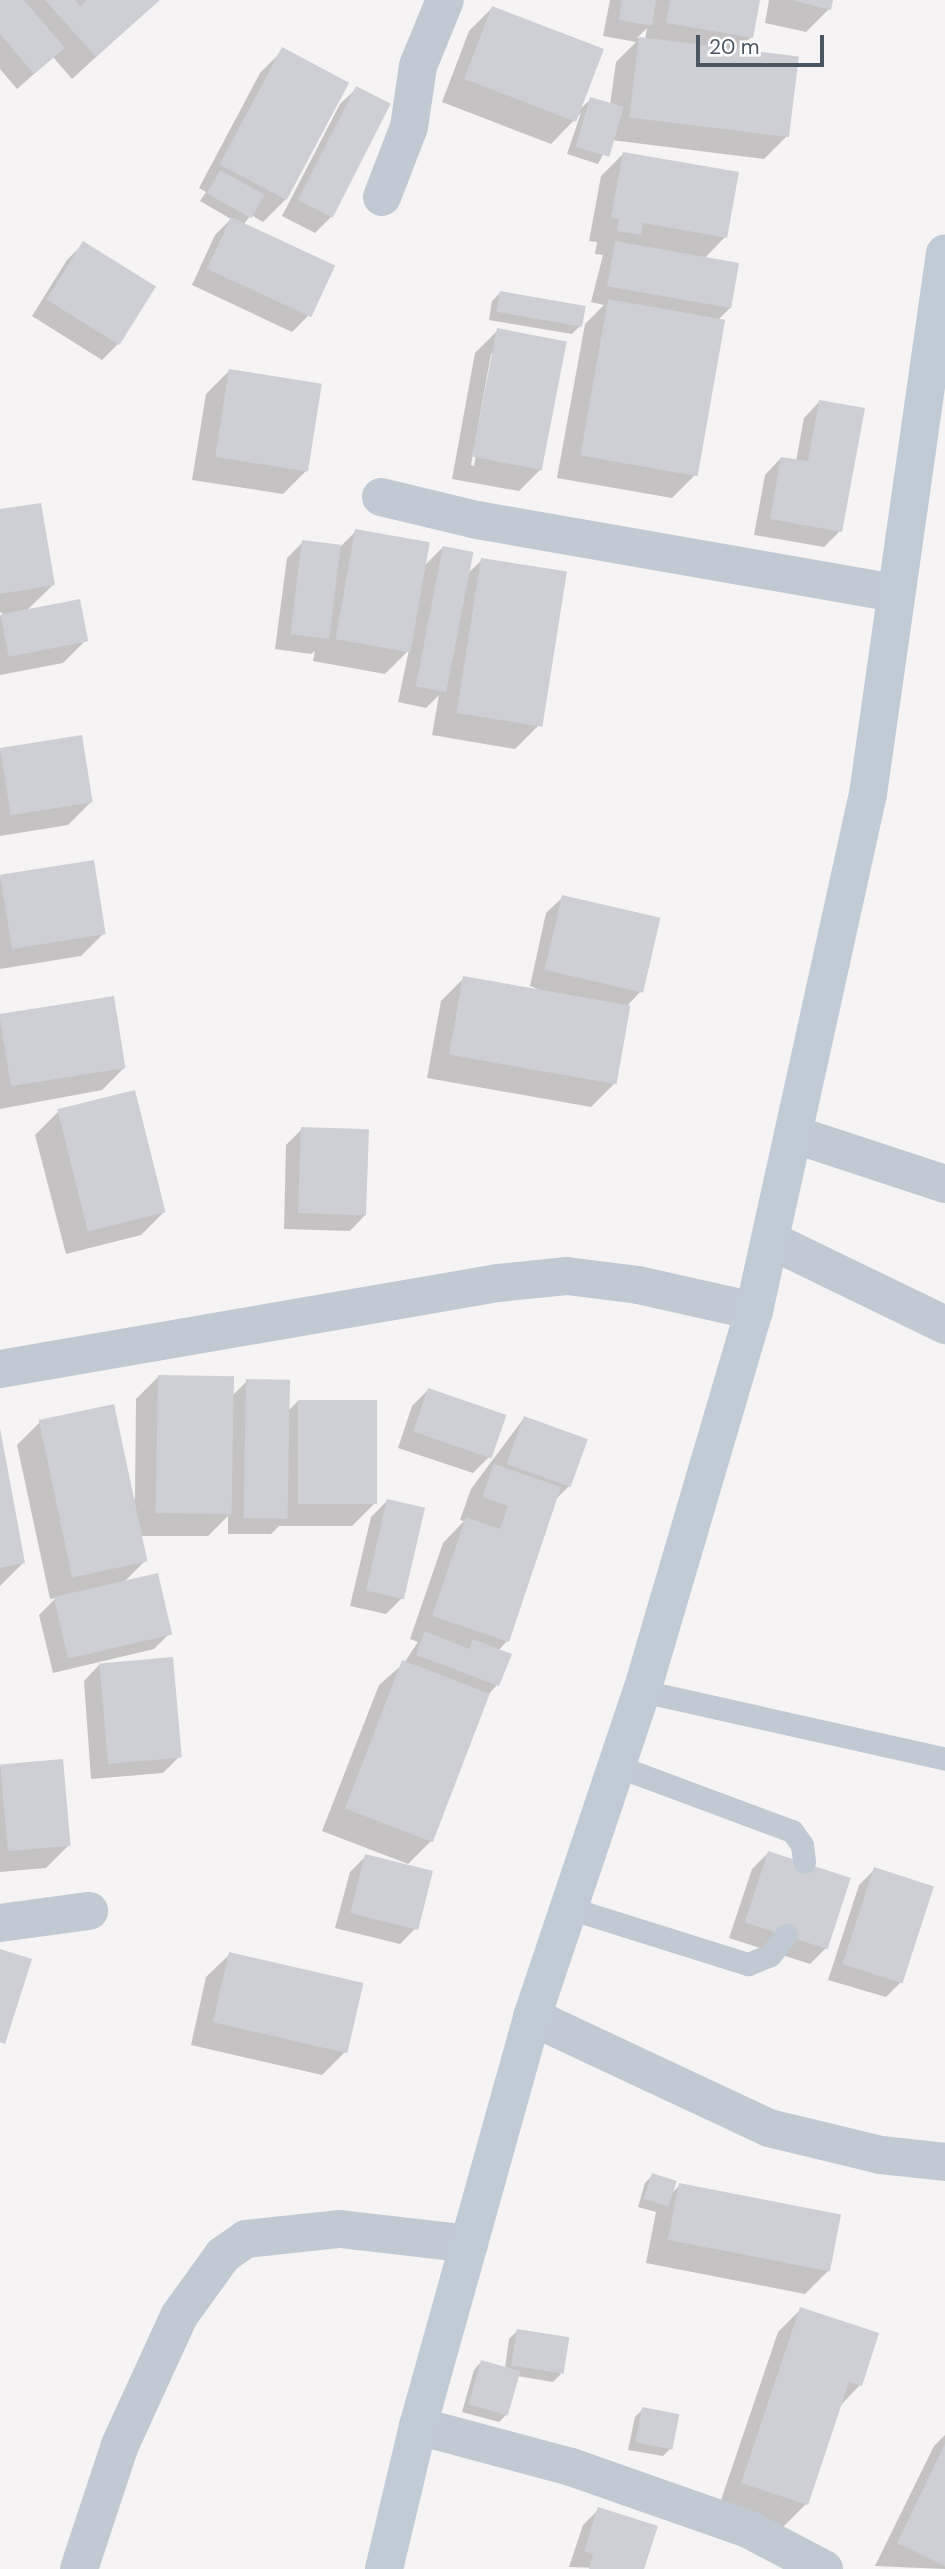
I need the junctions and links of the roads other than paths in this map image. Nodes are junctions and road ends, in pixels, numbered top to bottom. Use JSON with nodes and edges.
{"nodes":[{"id":1,"x":445,"y":0,"type":"edge"},
{"id":2,"x":382,"y":197,"type":"dead end"},
{"id":3,"x":945,"y":253,"type":"edge"},
{"id":4,"x":380,"y":497,"type":"dead end"},
{"id":5,"x":894,"y":593,"type":"junction"},
{"id":6,"x":793,"y":1134,"type":"junction"},
{"id":7,"x":945,"y":1184,"type":"edge"},
{"id":8,"x":770,"y":1240,"type":"junction"},
{"id":9,"x":754,"y":1311,"type":"junction"},
{"id":10,"x":945,"y":1325,"type":"edge"},
{"id":11,"x":0,"y":1369,"type":"edge"},
{"id":12,"x":642,"y":1690,"type":"junction"},
{"id":13,"x":945,"y":1759,"type":"edge"},
{"id":14,"x":617,"y":1766,"type":"junction"},
{"id":15,"x":804,"y":1862,"type":"dead end"},
{"id":16,"x":569,"y":1908,"type":"junction"},
{"id":17,"x":89,"y":1911,"type":"dead end"},
{"id":18,"x":0,"y":1923,"type":"edge"},
{"id":19,"x":786,"y":1936,"type":"dead end"},
{"id":20,"x":532,"y":2017,"type":"junction"},
{"id":21,"x":945,"y":2162,"type":"edge"},
{"id":22,"x":469,"y":2244,"type":"junction"},
{"id":23,"x":418,"y":2426,"type":"junction"},
{"id":24,"x":79,"y":2569,"type":"edge"},
{"id":25,"x":384,"y":2569,"type":"edge"},
{"id":26,"x":824,"y":2569,"type":"edge"}],
"edges":[{"from":1,"to":2,"type":"street"},
{"from":3,"to":5,"type":"main road"},
{"from":4,"to":5,"type":"street"},
{"from":5,"to":6,"type":"main road"},
{"from":6,"to":7,"type":"street"},
{"from":6,"to":8,"type":"main road"},
{"from":8,"to":9,"type":"main road"},
{"from":8,"to":10,"type":"street"},
{"from":9,"to":11,"type":"street"},
{"from":9,"to":12,"type":"main road"},
{"from":12,"to":13,"type":"lane"},
{"from":12,"to":14,"type":"main road"},
{"from":14,"to":15,"type":"lane"},
{"from":14,"to":16,"type":"main road"},
{"from":16,"to":19,"type":"lane"},
{"from":16,"to":20,"type":"main road"},
{"from":17,"to":18,"type":"street"},
{"from":20,"to":21,"type":"street"},
{"from":20,"to":22,"type":"main road"},
{"from":22,"to":23,"type":"main road"},
{"from":22,"to":24,"type":"street"},
{"from":23,"to":25,"type":"main road"},
{"from":23,"to":26,"type":"street"}]}
